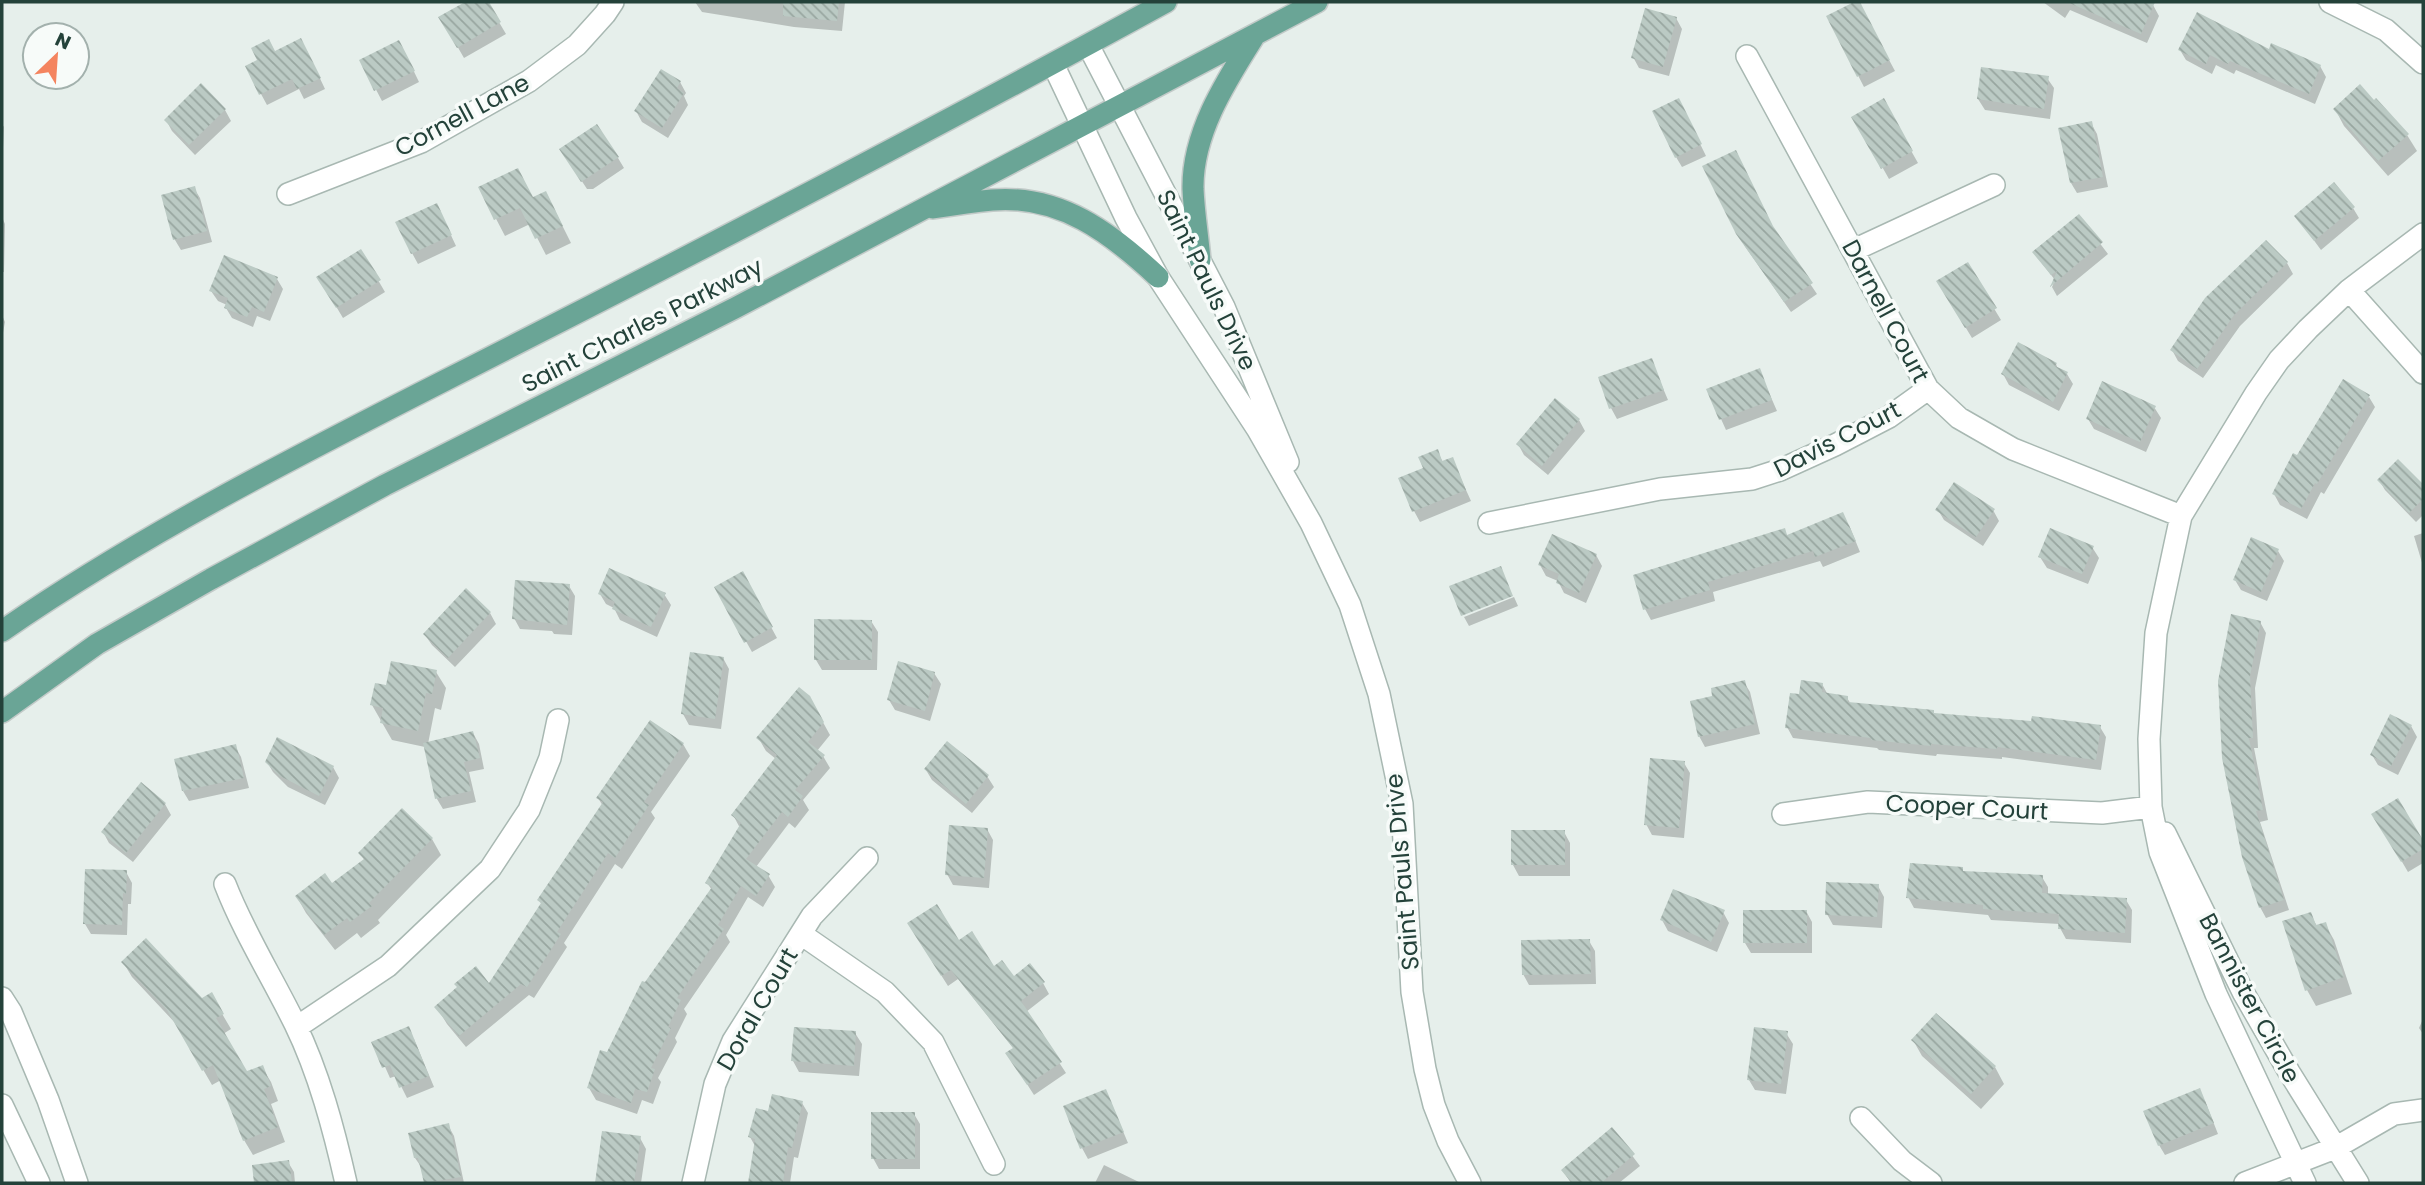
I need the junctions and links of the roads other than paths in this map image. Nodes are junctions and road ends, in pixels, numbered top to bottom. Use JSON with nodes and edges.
{"nodes":[{"id":1,"x":612,"y":2,"type":"edge"},
{"id":2,"x":1166,"y":2,"type":"edge"},
{"id":3,"x":1317,"y":2,"type":"edge"},
{"id":4,"x":2336,"y":3,"type":"edge"},
{"id":5,"x":1256,"y":34,"type":"junction"},
{"id":6,"x":1088,"y":45,"type":"junction"},
{"id":7,"x":1747,"y":56,"type":"dead end"},
{"id":8,"x":2423,"y":63,"type":"edge"},
{"id":9,"x":1053,"y":64,"type":"junction"},
{"id":10,"x":1119,"y":106,"type":"junction"},
{"id":11,"x":1082,"y":124,"type":"junction"},
{"id":12,"x":1994,"y":185,"type":"dead end"},
{"id":13,"x":288,"y":194,"type":"dead end"},
{"id":14,"x":920,"y":210,"type":"junction"},
{"id":15,"x":2423,"y":234,"type":"edge"},
{"id":16,"x":1854,"y":250,"type":"junction"},
{"id":17,"x":1200,"y":260,"type":"junction"},
{"id":18,"x":1158,"y":276,"type":"junction"},
{"id":19,"x":2349,"y":290,"type":"junction"},
{"id":20,"x":2423,"y":373,"type":"edge"},
{"id":21,"x":1927,"y":389,"type":"junction"},
{"id":22,"x":2181,"y":516,"type":"junction"},
{"id":23,"x":1311,"y":523,"type":"junction"},
{"id":24,"x":1489,"y":523,"type":"dead end"},
{"id":25,"x":2,"y":631,"type":"edge"},
{"id":26,"x":2,"y":712,"type":"edge"},
{"id":27,"x":558,"y":720,"type":"dead end"},
{"id":28,"x":2151,"y":807,"type":"junction"},
{"id":29,"x":1783,"y":814,"type":"dead end"},
{"id":30,"x":867,"y":858,"type":"dead end"},
{"id":31,"x":225,"y":884,"type":"dead end"},
{"id":32,"x":801,"y":934,"type":"junction"},
{"id":33,"x":2,"y":998,"type":"edge"},
{"id":34,"x":297,"y":1027,"type":"junction"},
{"id":35,"x":2,"y":1105,"type":"edge"},
{"id":36,"x":2423,"y":1110,"type":"edge"},
{"id":37,"x":1861,"y":1118,"type":"dead end"},
{"id":38,"x":2335,"y":1148,"type":"junction"},
{"id":39,"x":2296,"y":1163,"type":"junction"},
{"id":40,"x":994,"y":1164,"type":"dead end"},
{"id":41,"x":39,"y":1183,"type":"edge"},
{"id":42,"x":77,"y":1183,"type":"edge"},
{"id":43,"x":346,"y":1183,"type":"edge"},
{"id":44,"x":694,"y":1183,"type":"edge"},
{"id":45,"x":1470,"y":1183,"type":"edge"},
{"id":46,"x":1931,"y":1183,"type":"edge"},
{"id":47,"x":2245,"y":1183,"type":"edge"},
{"id":48,"x":2305,"y":1183,"type":"edge"},
{"id":49,"x":2358,"y":1183,"type":"edge"}],
"edges":[{"from":1,"to":13,"type":"street","name":"Cornell Lane"},
{"from":2,"to":6,"type":"main road","name":"Saint Charles Parkway"},
{"from":3,"to":5,"type":"main road","name":"Saint Charles Parkway"},
{"from":4,"to":8,"type":"street"},
{"from":5,"to":10,"type":"main road","name":"Saint Charles Parkway"},
{"from":5,"to":17,"type":"main road"},
{"from":6,"to":9,"type":"main road","name":"Saint Charles Parkway"},
{"from":6,"to":10,"type":"street","name":"Saint Pauls Drive"},
{"from":7,"to":16,"type":"street","name":"Darnell Court"},
{"from":9,"to":11,"type":"street","name":"Saint Pauls Drive"},
{"from":9,"to":25,"type":"main road","name":"Saint Charles Parkway"},
{"from":10,"to":11,"type":"main road","name":"Saint Charles Parkway"},
{"from":10,"to":17,"type":"street","name":"Saint Pauls Drive"},
{"from":11,"to":14,"type":"main road","name":"Saint Charles Parkway"},
{"from":11,"to":18,"type":"street","name":"Saint Pauls Drive"},
{"from":12,"to":16,"type":"street"},
{"from":14,"to":18,"type":"main road"},
{"from":14,"to":26,"type":"main road","name":"Saint Charles Parkway"},
{"from":15,"to":19,"type":"street","name":"Bannister Circle"},
{"from":16,"to":21,"type":"street","name":"Darnell Court"},
{"from":17,"to":23,"type":"street","name":"Saint Pauls Drive"},
{"from":18,"to":23,"type":"street","name":"Saint Pauls Drive"},
{"from":19,"to":20,"type":"street"},
{"from":19,"to":22,"type":"street","name":"Bannister Circle"},
{"from":21,"to":22,"type":"street","name":"Darnell Court"},
{"from":21,"to":24,"type":"street","name":"Davis Court"},
{"from":22,"to":28,"type":"street","name":"Bannister Circle"},
{"from":23,"to":45,"type":"street","name":"Saint Pauls Drive"},
{"from":27,"to":34,"type":"street"},
{"from":28,"to":29,"type":"street","name":"Cooper Court"},
{"from":28,"to":38,"type":"street","name":"Bannister Circle"},
{"from":28,"to":39,"type":"street","name":"Bannister Circle"},
{"from":30,"to":32,"type":"street","name":"Doral Court"},
{"from":31,"to":34,"type":"street"},
{"from":32,"to":40,"type":"street"},
{"from":32,"to":44,"type":"street","name":"Doral Court"},
{"from":33,"to":42,"type":"street"},
{"from":34,"to":43,"type":"street"},
{"from":35,"to":41,"type":"street"},
{"from":36,"to":38,"type":"street"},
{"from":37,"to":46,"type":"street"},
{"from":38,"to":39,"type":"street"},
{"from":38,"to":49,"type":"street","name":"Bannister Circle"},
{"from":39,"to":47,"type":"street"},
{"from":39,"to":48,"type":"street","name":"Bannister Circle"}]}
